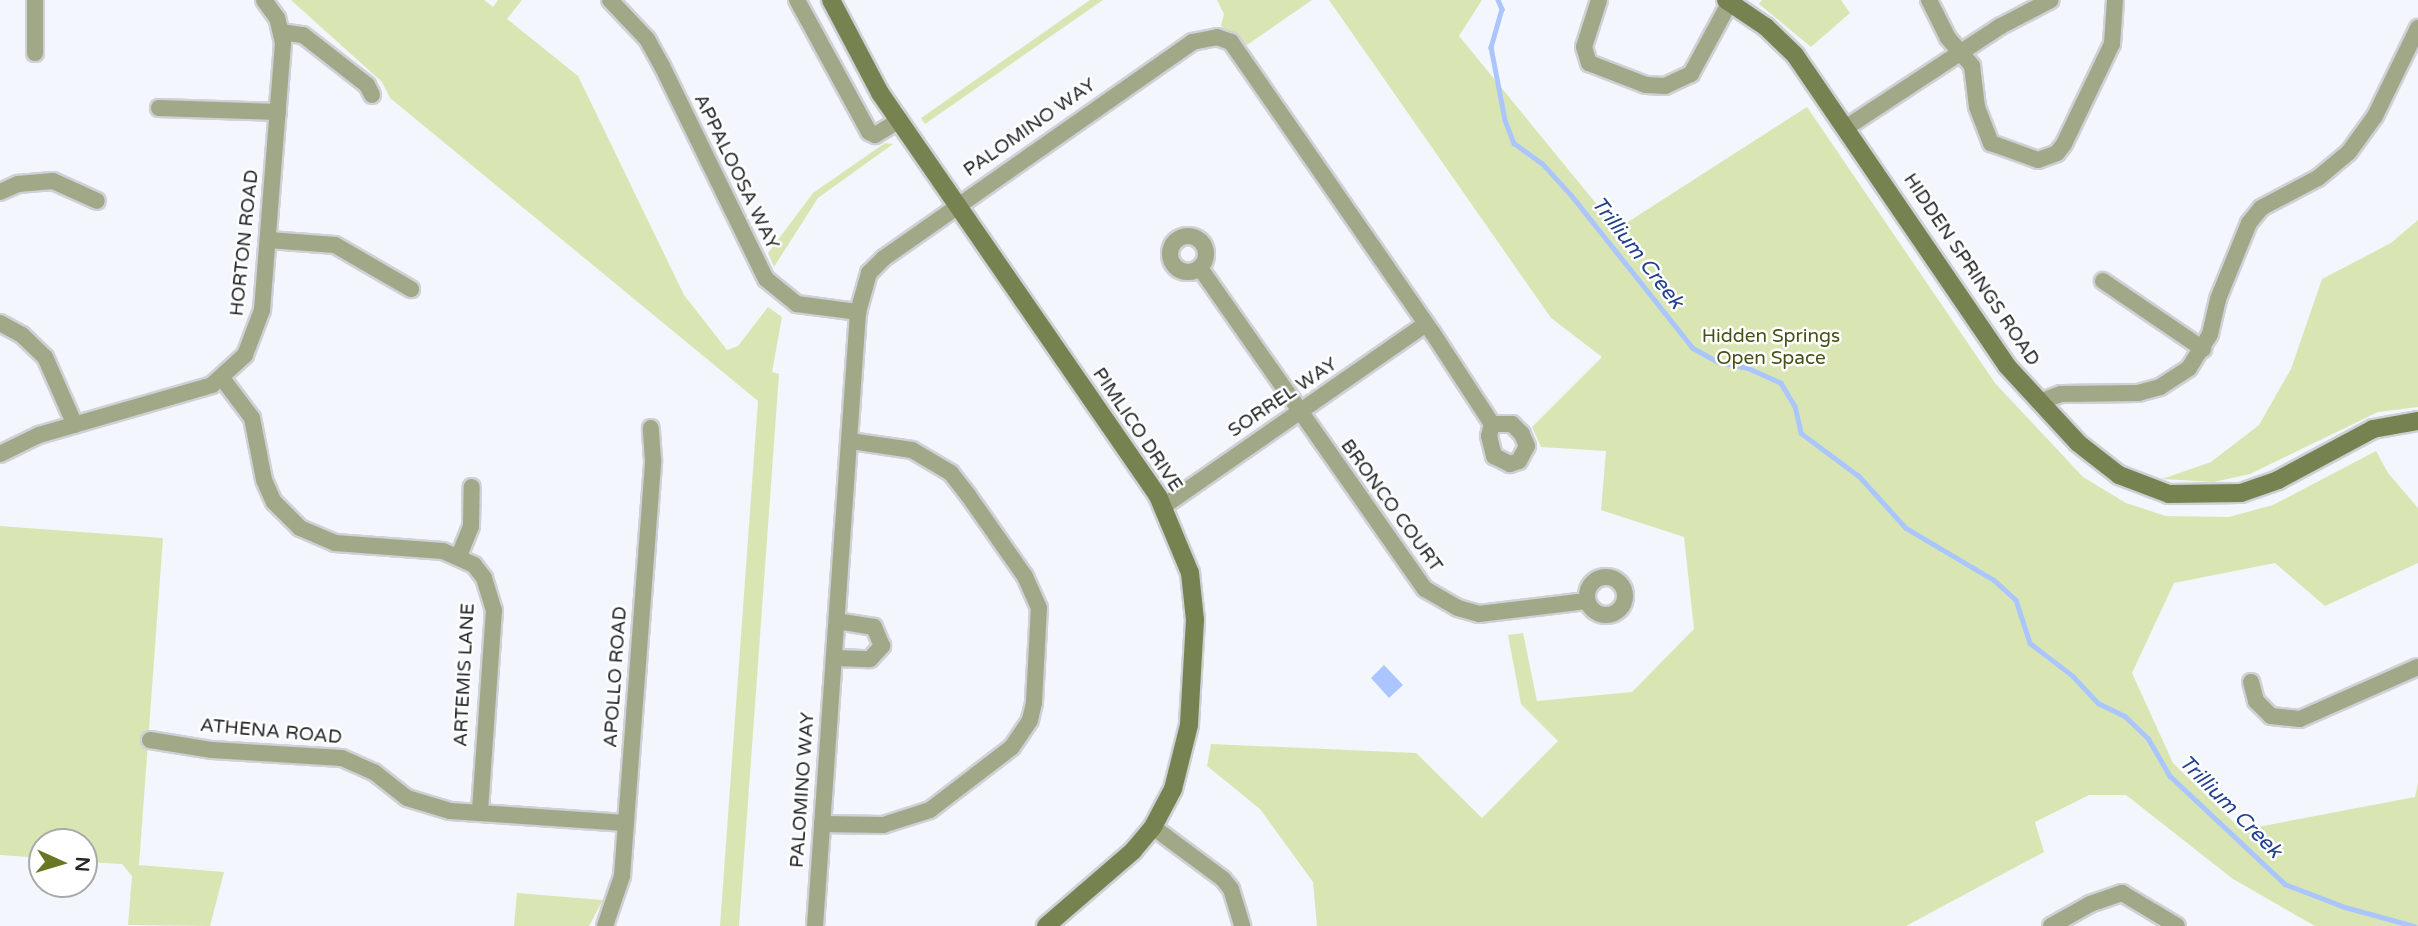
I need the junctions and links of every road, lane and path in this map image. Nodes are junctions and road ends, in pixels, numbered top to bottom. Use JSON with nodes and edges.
{"nodes":[{"id":1,"x":35,"y":0,"type":"edge"},
{"id":2,"x":264,"y":0,"type":"edge"},
{"id":3,"x":610,"y":0,"type":"edge"},
{"id":4,"x":797,"y":0,"type":"edge"},
{"id":5,"x":831,"y":0,"type":"edge"},
{"id":6,"x":1599,"y":0,"type":"edge"},
{"id":7,"x":1929,"y":0,"type":"edge"},
{"id":8,"x":2051,"y":0,"type":"edge"},
{"id":9,"x":2115,"y":0,"type":"edge"},
{"id":10,"x":1728,"y":1,"type":"edge"},
{"id":11,"x":2418,"y":27,"type":"edge"},
{"id":12,"x":281,"y":32,"type":"junction"},
{"id":13,"x":1960,"y":52,"type":"junction"},
{"id":14,"x":35,"y":53,"type":"dead end"},
{"id":15,"x":372,"y":95,"type":"dead end"},
{"id":16,"x":159,"y":108,"type":"dead end"},
{"id":17,"x":278,"y":111,"type":"junction"},
{"id":18,"x":900,"y":120,"type":"junction"},
{"id":19,"x":1847,"y":127,"type":"junction"},
{"id":20,"x":0,"y":192,"type":"edge"},
{"id":21,"x":97,"y":201,"type":"dead end"},
{"id":22,"x":955,"y":206,"type":"junction"},
{"id":23,"x":269,"y":240,"type":"junction"},
{"id":24,"x":1200,"y":268,"type":"dead end"},
{"id":25,"x":2103,"y":281,"type":"dead end"},
{"id":26,"x":411,"y":289,"type":"dead end"},
{"id":27,"x":858,"y":312,"type":"junction"},
{"id":28,"x":0,"y":323,"type":"edge"},
{"id":29,"x":1426,"y":324,"type":"junction"},
{"id":30,"x":2203,"y":349,"type":"junction"},
{"id":31,"x":222,"y":378,"type":"junction"},
{"id":32,"x":2039,"y":402,"type":"junction"},
{"id":33,"x":1298,"y":413,"type":"junction"},
{"id":34,"x":2418,"y":421,"type":"edge"},
{"id":35,"x":1492,"y":424,"type":"dead end"},
{"id":36,"x":75,"y":425,"type":"junction"},
{"id":37,"x":651,"y":428,"type":"dead end"},
{"id":38,"x":850,"y":441,"type":"junction"},
{"id":39,"x":0,"y":454,"type":"edge"},
{"id":40,"x":472,"y":487,"type":"dead end"},
{"id":41,"x":1164,"y":506,"type":"junction"},
{"id":42,"x":459,"y":556,"type":"junction"},
{"id":43,"x":1586,"y":601,"type":"dead end"},
{"id":44,"x":836,"y":621,"type":"junction"},
{"id":45,"x":834,"y":658,"type":"junction"},
{"id":46,"x":2418,"y":667,"type":"edge"},
{"id":47,"x":2251,"y":682,"type":"dead end"},
{"id":48,"x":150,"y":740,"type":"dead end"},
{"id":49,"x":480,"y":812,"type":"junction"},
{"id":50,"x":626,"y":823,"type":"junction"},
{"id":51,"x":822,"y":824,"type":"junction"},
{"id":52,"x":1153,"y":827,"type":"junction"},
{"id":53,"x":605,"y":926,"type":"edge"},
{"id":54,"x":814,"y":926,"type":"edge"},
{"id":55,"x":1046,"y":926,"type":"edge"},
{"id":56,"x":1242,"y":926,"type":"edge"},
{"id":57,"x":2051,"y":926,"type":"edge"},
{"id":58,"x":2177,"y":926,"type":"edge"}],
"edges":[{"from":1,"to":14,"type":"street"},
{"from":2,"to":12,"type":"street"},
{"from":3,"to":27,"type":"street","name":"APPALOOSA WAY"},
{"from":4,"to":18,"type":"street"},
{"from":5,"to":18,"type":"street","name":"PIMLICO DRIVE"},
{"from":6,"to":10,"type":"street"},
{"from":7,"to":13,"type":"street"},
{"from":8,"to":13,"type":"street"},
{"from":9,"to":13,"type":"street"},
{"from":10,"to":19,"type":"street","name":"HIDDEN SPRINGS ROAD"},
{"from":11,"to":30,"type":"street"},
{"from":12,"to":15,"type":"street"},
{"from":12,"to":17,"type":"street","name":"HORTON ROAD"},
{"from":13,"to":19,"type":"street"},
{"from":16,"to":17,"type":"street"},
{"from":17,"to":23,"type":"street","name":"HORTON ROAD"},
{"from":18,"to":22,"type":"street","name":"PIMLICO DRIVE"},
{"from":19,"to":32,"type":"street","name":"HIDDEN SPRINGS ROAD"},
{"from":20,"to":21,"type":"street"},
{"from":22,"to":27,"type":"street","name":"PALOMINO WAY"},
{"from":22,"to":29,"type":"street","name":"PALOMINO WAY"},
{"from":22,"to":41,"type":"street","name":"PIMLICO DRIVE"},
{"from":23,"to":26,"type":"street"},
{"from":23,"to":31,"type":"street","name":"HORTON ROAD"},
{"from":24,"to":33,"type":"street","name":"BRONCO COURT"},
{"from":25,"to":30,"type":"street"},
{"from":27,"to":38,"type":"street","name":"PALOMINO WAY"},
{"from":28,"to":36,"type":"street"},
{"from":29,"to":33,"type":"street","name":"SORREL WAY"},
{"from":29,"to":35,"type":"street","name":"PALOMINO WAY"},
{"from":30,"to":32,"type":"street"},
{"from":31,"to":36,"type":"street","name":"HORTON ROAD"},
{"from":31,"to":42,"type":"street"},
{"from":32,"to":34,"type":"street","name":"HIDDEN SPRINGS ROAD"},
{"from":33,"to":41,"type":"street","name":"SORREL WAY"},
{"from":33,"to":43,"type":"street","name":"BRONCO COURT"},
{"from":36,"to":39,"type":"street","name":"HORTON ROAD"},
{"from":37,"to":50,"type":"street","name":"APOLLO ROAD"},
{"from":38,"to":44,"type":"street","name":"PALOMINO WAY"},
{"from":38,"to":51,"type":"street"},
{"from":40,"to":42,"type":"street"},
{"from":41,"to":52,"type":"street","name":"PIMLICO DRIVE"},
{"from":42,"to":49,"type":"street","name":"ARTEMIS LANE"},
{"from":44,"to":45,"type":"street","name":"PALOMINO WAY"},
{"from":44,"to":45,"type":"street"},
{"from":45,"to":51,"type":"street","name":"PALOMINO WAY"},
{"from":46,"to":47,"type":"street"},
{"from":48,"to":49,"type":"street","name":"ATHENA ROAD"},
{"from":49,"to":50,"type":"street","name":"ATHENA ROAD"},
{"from":50,"to":53,"type":"street","name":"APOLLO ROAD"},
{"from":51,"to":54,"type":"street","name":"PALOMINO WAY"},
{"from":52,"to":55,"type":"street","name":"PIMLICO DRIVE"},
{"from":52,"to":56,"type":"street"},
{"from":57,"to":58,"type":"street"}]}
